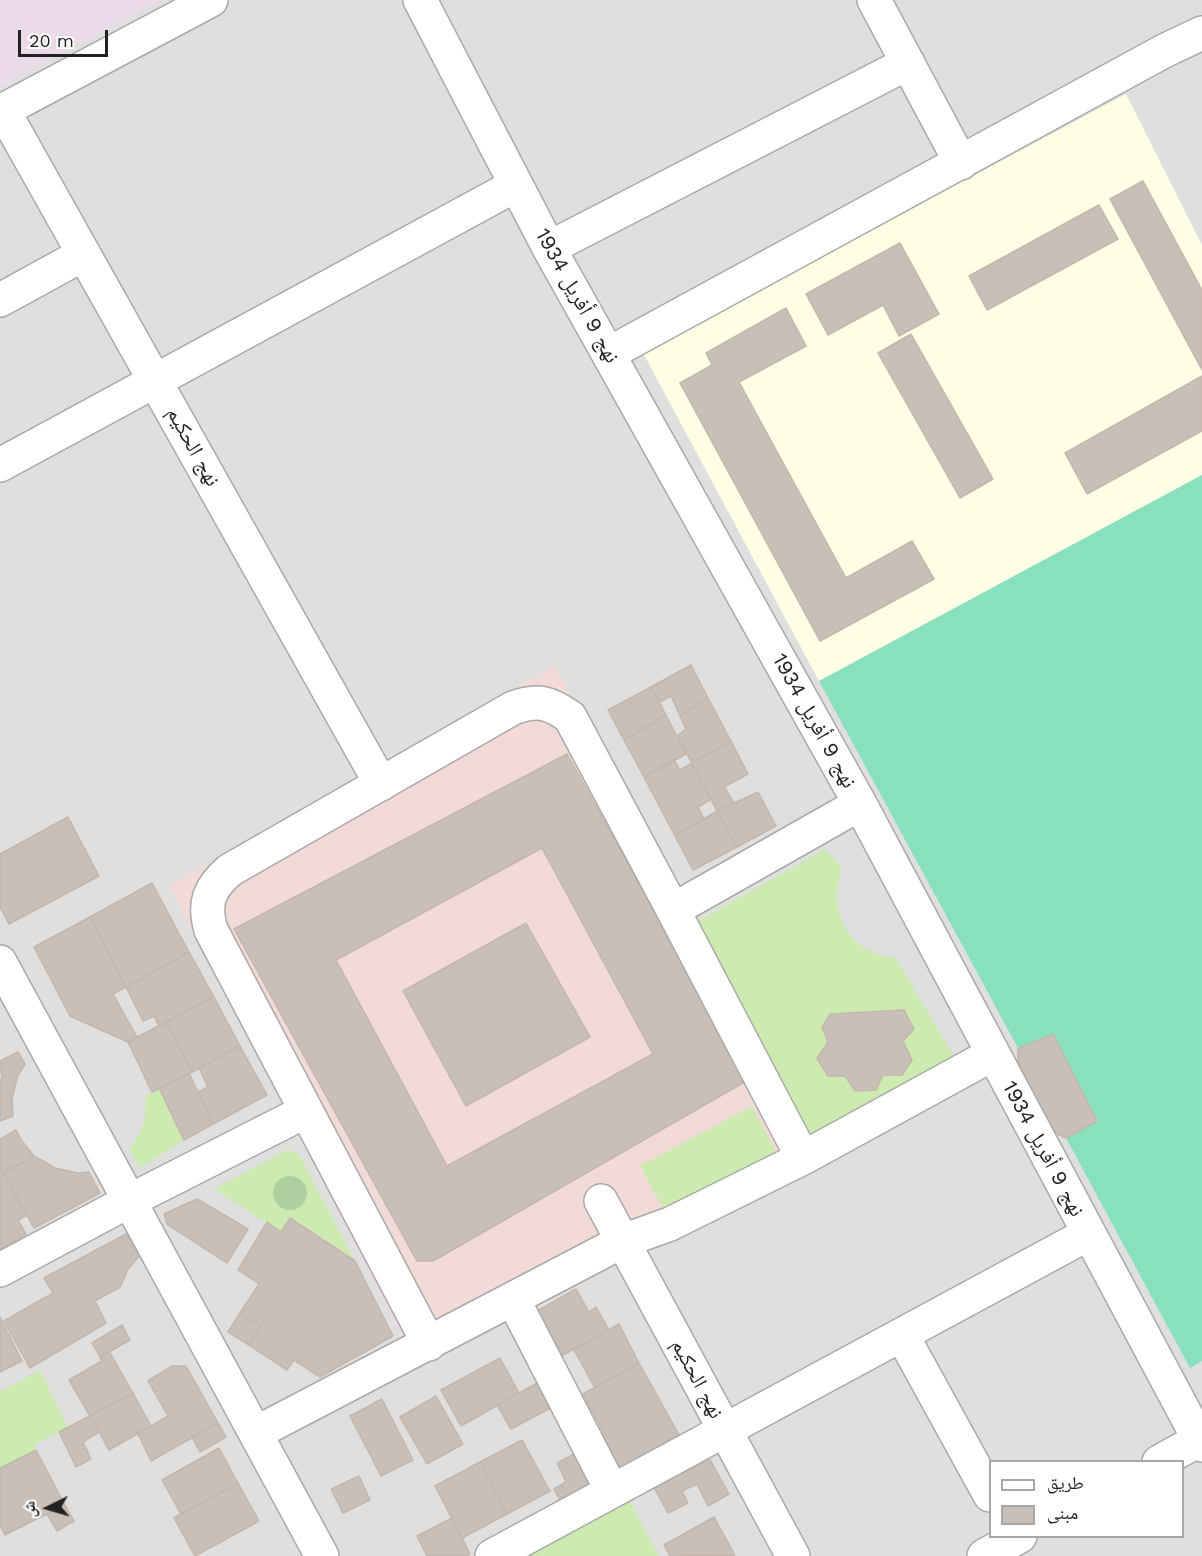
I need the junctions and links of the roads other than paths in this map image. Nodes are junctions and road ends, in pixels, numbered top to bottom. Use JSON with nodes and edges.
{"nodes":[{"id":1,"x":211,"y":0,"type":"edge"},
{"id":2,"x":420,"y":0,"type":"edge"},
{"id":3,"x":874,"y":0,"type":"edge"},
{"id":4,"x":1202,"y":33,"type":"edge"},
{"id":5,"x":908,"y":63,"type":"junction"},
{"id":6,"x":2,"y":111,"type":"edge"},
{"id":7,"x":961,"y":163,"type":"junction"},
{"id":8,"x":516,"y":185,"type":"junction"},
{"id":9,"x":549,"y":248,"type":"junction"},
{"id":10,"x":84,"y":254,"type":"junction"},
{"id":11,"x":0,"y":300,"type":"edge"},
{"id":12,"x":610,"y":353,"type":"junction"},
{"id":13,"x":156,"y":381,"type":"junction"},
{"id":14,"x":0,"y":465,"type":"edge"},
{"id":15,"x":381,"y":784,"type":"junction"},
{"id":16,"x":860,"y":804,"type":"junction"},
{"id":17,"x":673,"y":910,"type":"junction"},
{"id":18,"x":0,"y":962,"type":"edge"},
{"id":19,"x":993,"y":1054,"type":"junction"},
{"id":20,"x":306,"y":1110,"type":"junction"},
{"id":21,"x":803,"y":1158,"type":"junction"},
{"id":22,"x":129,"y":1200,"type":"junction"},
{"id":23,"x":601,"y":1201,"type":"dead end"},
{"id":24,"x":1088,"y":1234,"type":"junction"},
{"id":25,"x":623,"y":1241,"type":"junction"},
{"id":26,"x":0,"y":1270,"type":"edge"},
{"id":27,"x":513,"y":1299,"type":"junction"},
{"id":28,"x":902,"y":1335,"type":"junction"},
{"id":29,"x":429,"y":1344,"type":"junction"},
{"id":30,"x":1192,"y":1400,"type":"edge"},
{"id":31,"x":725,"y":1431,"type":"junction"},
{"id":32,"x":256,"y":1433,"type":"junction"},
{"id":33,"x":1201,"y":1442,"type":"edge"},
{"id":34,"x":1161,"y":1460,"type":"edge"},
{"id":35,"x":612,"y":1491,"type":"junction"},
{"id":36,"x":989,"y":1493,"type":"edge"},
{"id":37,"x":1014,"y":1538,"type":"edge"},
{"id":38,"x":322,"y":1556,"type":"edge"},
{"id":39,"x":492,"y":1556,"type":"edge"},
{"id":40,"x":793,"y":1556,"type":"edge"},
{"id":41,"x":984,"y":1556,"type":"edge"}],
"edges":[{"from":1,"to":6,"type":"street"},
{"from":2,"to":8,"type":"street","name":"نهج 9 أفريل 1934"},
{"from":3,"to":5,"type":"street"},
{"from":4,"to":7,"type":"street"},
{"from":5,"to":7,"type":"street"},
{"from":5,"to":9,"type":"street"},
{"from":6,"to":10,"type":"street","name":"نهج الحكيم"},
{"from":7,"to":12,"type":"street"},
{"from":8,"to":9,"type":"street","name":"نهج 9 أفريل 1934"},
{"from":8,"to":13,"type":"street"},
{"from":9,"to":12,"type":"street","name":"نهج 9 أفريل 1934"},
{"from":10,"to":11,"type":"street"},
{"from":10,"to":13,"type":"street","name":"نهج الحكيم"},
{"from":12,"to":16,"type":"street","name":"نهج 9 أفريل 1934"},
{"from":13,"to":14,"type":"street"},
{"from":13,"to":15,"type":"street","name":"نهج الحكيم"},
{"from":15,"to":17,"type":"street"},
{"from":15,"to":20,"type":"street"},
{"from":16,"to":17,"type":"street"},
{"from":16,"to":19,"type":"street","name":"نهج 9 أفريل 1934"},
{"from":17,"to":21,"type":"street"},
{"from":18,"to":22,"type":"street"},
{"from":19,"to":21,"type":"street"},
{"from":19,"to":24,"type":"street","name":"نهج 9 أفريل 1934"},
{"from":20,"to":22,"type":"street"},
{"from":20,"to":29,"type":"street"},
{"from":21,"to":25,"type":"street"},
{"from":22,"to":26,"type":"street"},
{"from":22,"to":32,"type":"street"},
{"from":23,"to":25,"type":"street","name":"نهج الحكيم"},
{"from":24,"to":28,"type":"street"},
{"from":24,"to":30,"type":"street","name":"نهج 9 أفريل 1934"},
{"from":25,"to":27,"type":"street"},
{"from":25,"to":31,"type":"street","name":"نهج الحكيم"},
{"from":27,"to":29,"type":"street"},
{"from":27,"to":35,"type":"street"},
{"from":28,"to":31,"type":"street"},
{"from":28,"to":36,"type":"street"},
{"from":29,"to":32,"type":"street"},
{"from":30,"to":33,"type":"street","name":"نهج 9 أفريل 1934"},
{"from":31,"to":35,"type":"street"},
{"from":31,"to":40,"type":"street","name":"نهج الحكيم"},
{"from":32,"to":38,"type":"street"},
{"from":33,"to":34,"type":"street"},
{"from":35,"to":39,"type":"street"},
{"from":37,"to":41,"type":"street"}]}
